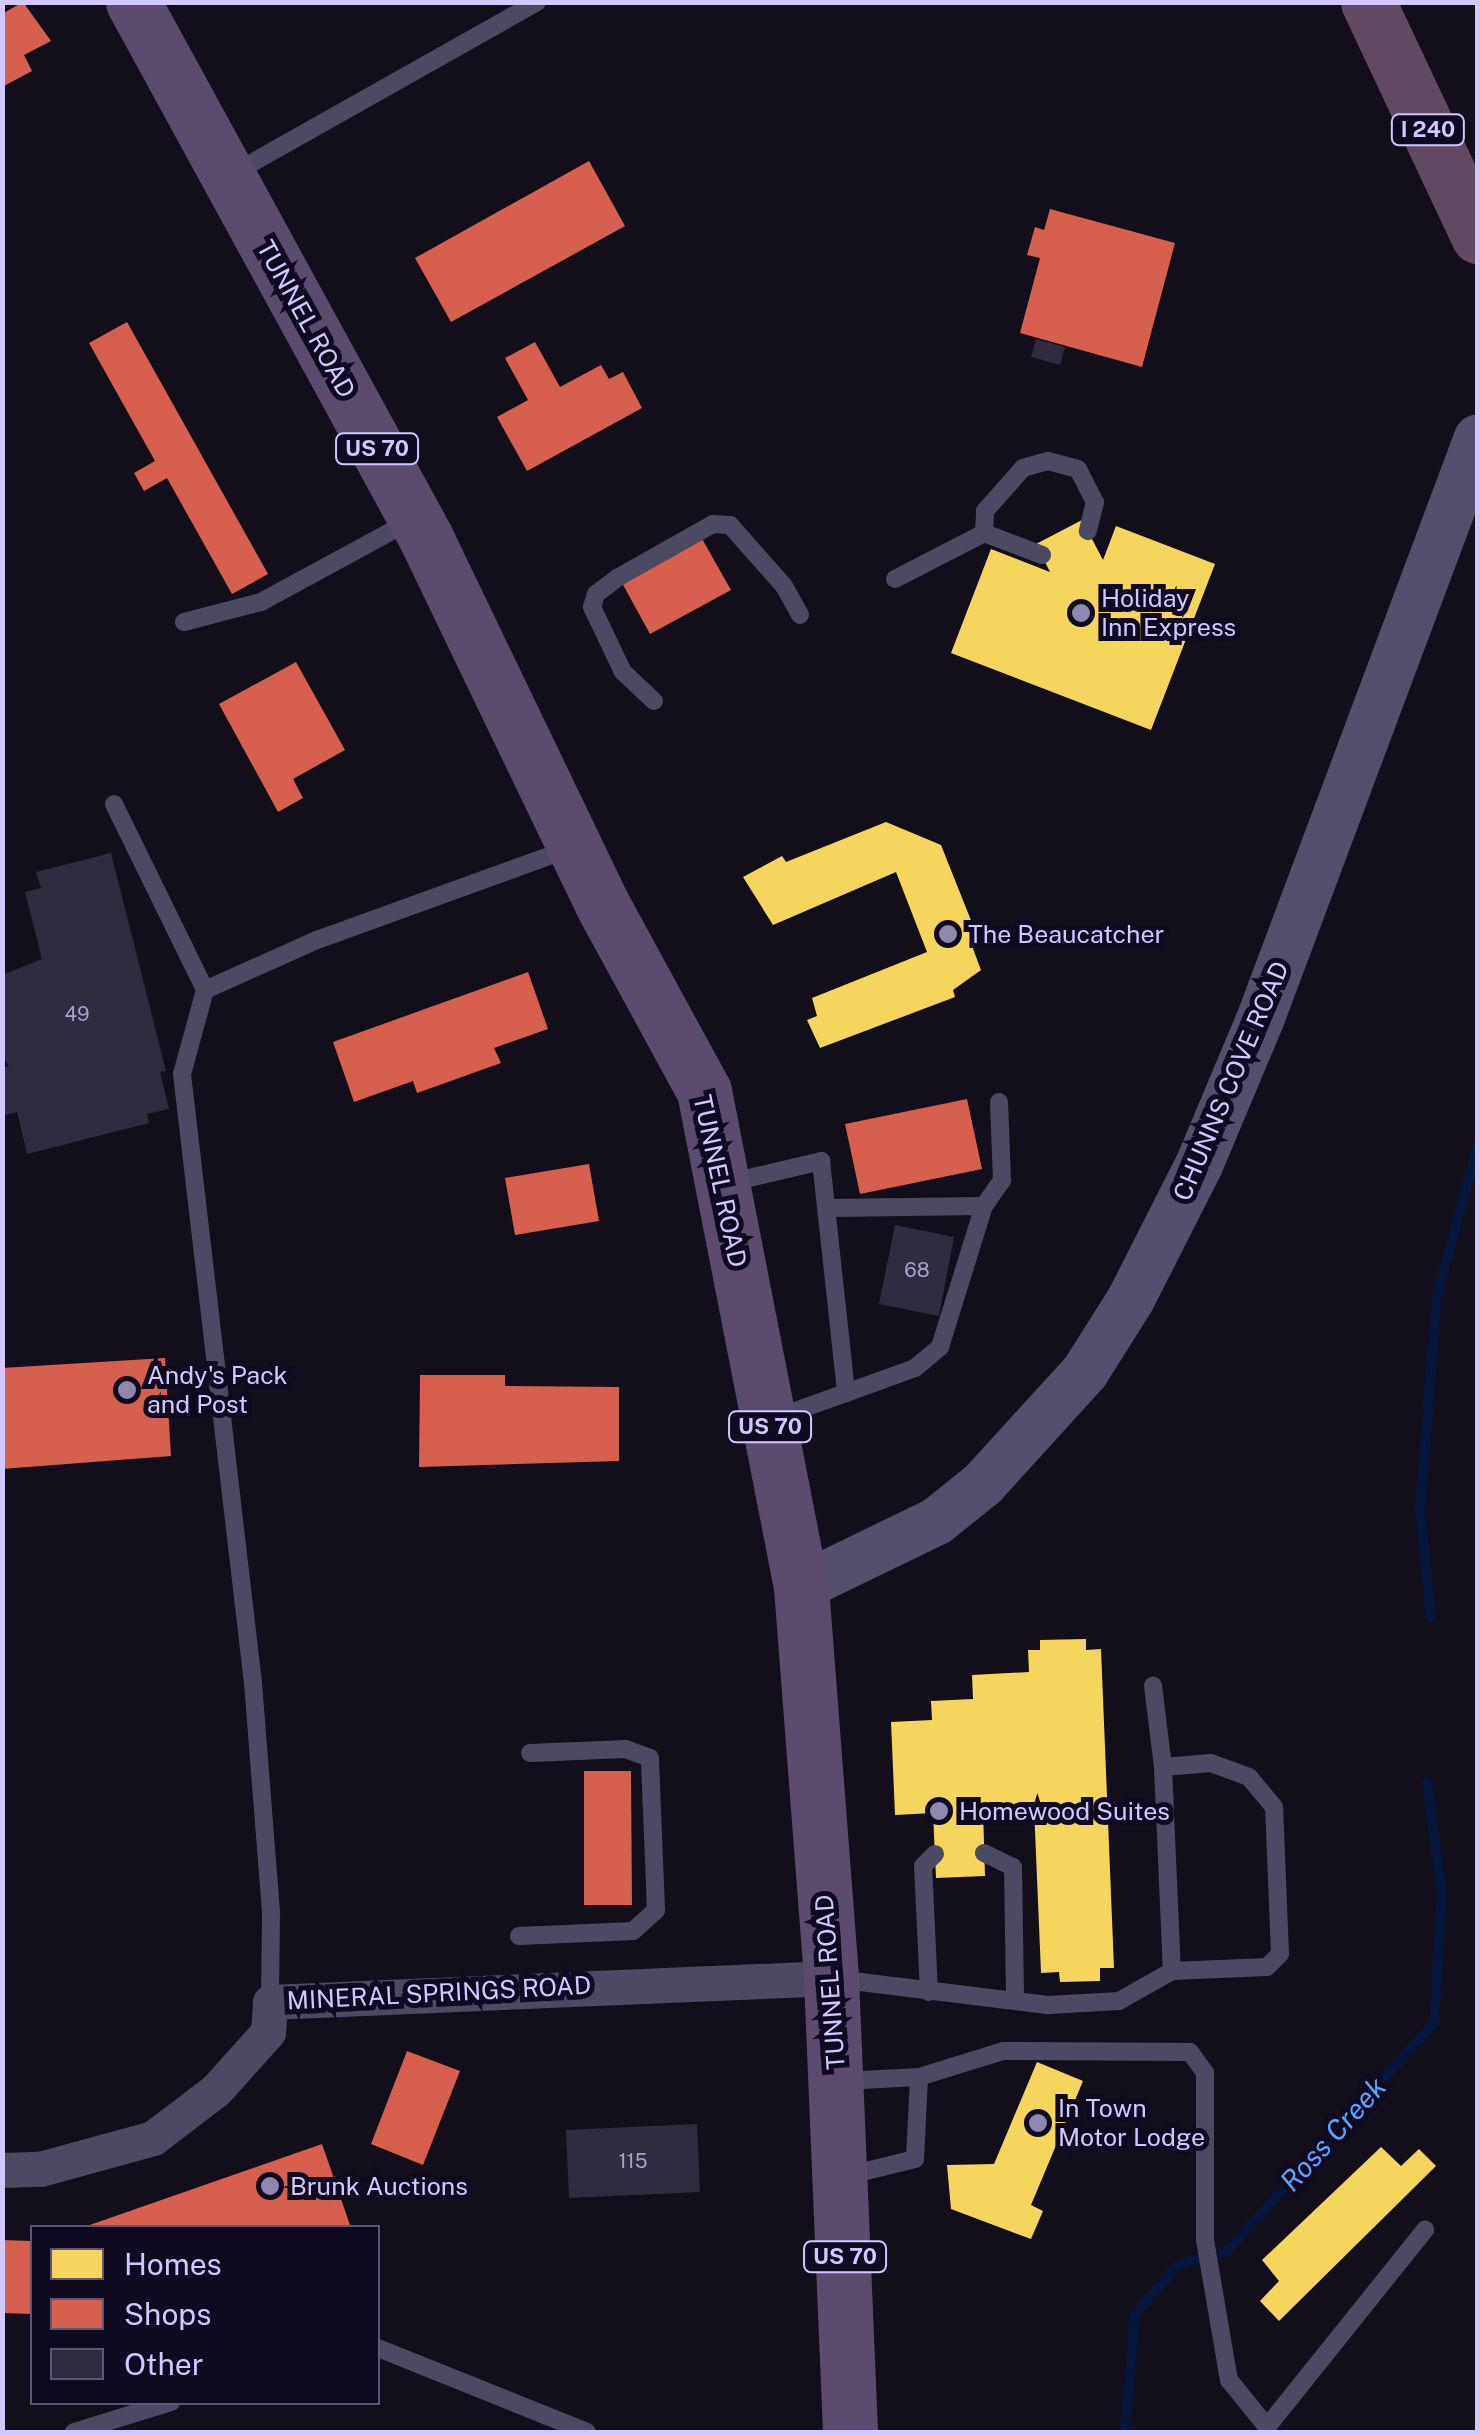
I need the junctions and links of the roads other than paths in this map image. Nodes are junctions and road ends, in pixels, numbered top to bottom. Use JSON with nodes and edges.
{"nodes":[{"id":1,"x":133,"y":2,"type":"edge"},
{"id":2,"x":537,"y":2,"type":"edge"},
{"id":3,"x":1373,"y":12,"type":"edge"},
{"id":4,"x":228,"y":176,"type":"junction"},
{"id":5,"x":1478,"y":236,"type":"edge"},
{"id":6,"x":1478,"y":438,"type":"edge"},
{"id":7,"x":415,"y":518,"type":"junction"},
{"id":8,"x":1088,"y":531,"type":"dead end"},
{"id":9,"x":984,"y":533,"type":"junction"},
{"id":10,"x":1042,"y":555,"type":"dead end"},
{"id":11,"x":895,"y":579,"type":"dead end"},
{"id":12,"x":800,"y":615,"type":"dead end"},
{"id":13,"x":184,"y":622,"type":"dead end"},
{"id":14,"x":654,"y":701,"type":"dead end"},
{"id":15,"x":114,"y":804,"type":"dead end"},
{"id":16,"x":574,"y":847,"type":"junction"},
{"id":17,"x":205,"y":990,"type":"junction"},
{"id":18,"x":998,"y":1102,"type":"dead end"},
{"id":19,"x":723,"y":1184,"type":"junction"},
{"id":20,"x":984,"y":1206,"type":"junction"},
{"id":21,"x":829,"y":1208,"type":"junction"},
{"id":22,"x":846,"y":1393,"type":"junction"},
{"id":23,"x":768,"y":1420,"type":"junction"},
{"id":24,"x":801,"y":1587,"type":"junction"},
{"id":25,"x":1153,"y":1686,"type":"dead end"},
{"id":26,"x":530,"y":1753,"type":"dead end"},
{"id":27,"x":1163,"y":1767,"type":"junction"},
{"id":28,"x":984,"y":1853,"type":"dead end"},
{"id":29,"x":935,"y":1854,"type":"dead end"},
{"id":30,"x":520,"y":1936,"type":"dead end"},
{"id":31,"x":1172,"y":1972,"type":"junction"},
{"id":32,"x":831,"y":1978,"type":"junction"},
{"id":33,"x":929,"y":1992,"type":"junction"},
{"id":34,"x":1015,"y":1996,"type":"junction"},
{"id":35,"x":270,"y":2002,"type":"junction"},
{"id":36,"x":920,"y":2077,"type":"junction"},
{"id":37,"x":836,"y":2082,"type":"junction"},
{"id":38,"x":2,"y":2170,"type":"edge"},
{"id":39,"x":841,"y":2178,"type":"junction"},
{"id":40,"x":1425,"y":2230,"type":"dead end"},
{"id":41,"x":380,"y":2349,"type":"edge"},
{"id":42,"x":161,"y":2405,"type":"edge"},
{"id":43,"x":74,"y":2432,"type":"edge"},
{"id":44,"x":587,"y":2432,"type":"edge"},
{"id":45,"x":850,"y":2432,"type":"edge"}],
"edges":[{"from":1,"to":4,"type":"main road","name":"TUNNEL ROAD","number":"US 70"},
{"from":2,"to":4,"type":"lane"},
{"from":3,"to":5,"type":"highway","number":"I 240"},
{"from":4,"to":7,"type":"main road","name":"TUNNEL ROAD","number":"US 70"},
{"from":6,"to":24,"type":"main road","name":"CHUNNS COVE ROAD"},
{"from":7,"to":13,"type":"lane"},
{"from":7,"to":16,"type":"main road","name":"TUNNEL ROAD","number":"US 70"},
{"from":8,"to":9,"type":"lane"},
{"from":9,"to":10,"type":"lane"},
{"from":9,"to":11,"type":"lane"},
{"from":12,"to":14,"type":"lane"},
{"from":15,"to":17,"type":"lane"},
{"from":16,"to":17,"type":"lane"},
{"from":16,"to":19,"type":"main road","name":"TUNNEL ROAD","number":"US 70"},
{"from":17,"to":35,"type":"lane"},
{"from":18,"to":20,"type":"lane"},
{"from":19,"to":21,"type":"lane"},
{"from":19,"to":23,"type":"main road","name":"TUNNEL ROAD","number":"US 70"},
{"from":20,"to":21,"type":"lane"},
{"from":20,"to":22,"type":"lane"},
{"from":21,"to":22,"type":"lane"},
{"from":22,"to":23,"type":"lane"},
{"from":23,"to":24,"type":"main road","name":"TUNNEL ROAD","number":"US 70"},
{"from":24,"to":32,"type":"main road","name":"TUNNEL ROAD","number":"US 70"},
{"from":25,"to":27,"type":"lane"},
{"from":26,"to":30,"type":"lane"},
{"from":27,"to":31,"type":"lane"},
{"from":27,"to":31,"type":"lane"},
{"from":28,"to":34,"type":"lane"},
{"from":29,"to":33,"type":"lane"},
{"from":31,"to":34,"type":"lane"},
{"from":32,"to":33,"type":"lane"},
{"from":32,"to":35,"type":"street","name":"MINERAL SPRINGS ROAD"},
{"from":32,"to":37,"type":"main road","name":"TUNNEL ROAD","number":"US 70"},
{"from":33,"to":34,"type":"lane"},
{"from":35,"to":38,"type":"street","name":"MINERAL SPRINGS ROAD"},
{"from":36,"to":37,"type":"lane"},
{"from":36,"to":39,"type":"lane"},
{"from":36,"to":40,"type":"lane"},
{"from":37,"to":39,"type":"main road","name":"TUNNEL ROAD","number":"US 70"},
{"from":39,"to":45,"type":"main road","name":"TUNNEL ROAD","number":"US 70"},
{"from":41,"to":44,"type":"lane"},
{"from":42,"to":43,"type":"lane"}]}
